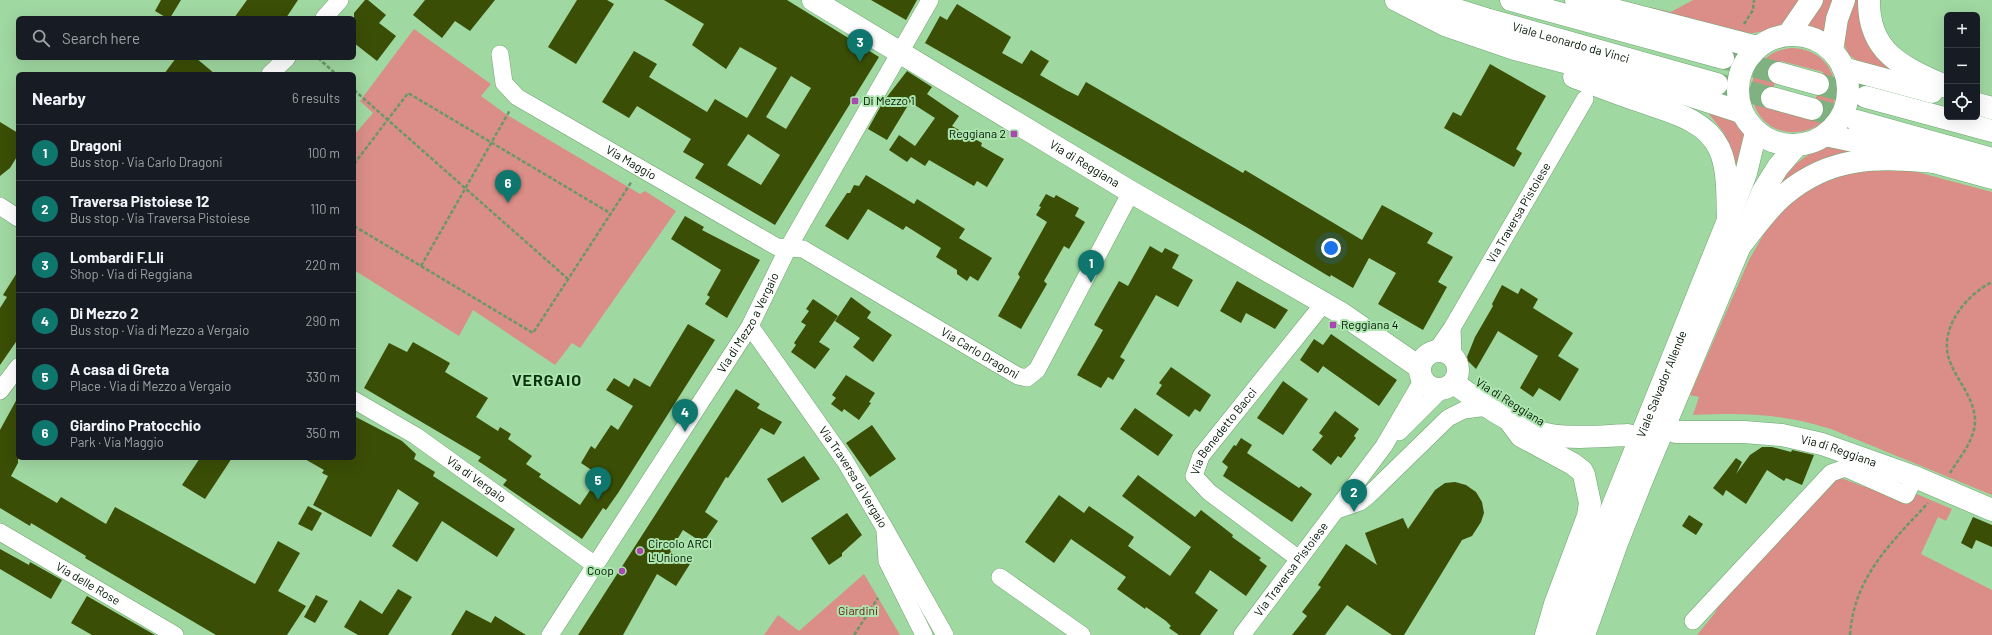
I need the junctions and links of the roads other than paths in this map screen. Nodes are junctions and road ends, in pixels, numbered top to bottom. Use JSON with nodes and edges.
{"nodes":[{"id":1,"x":340,"y":0,"type":"edge"},
{"id":2,"x":813,"y":0,"type":"edge"},
{"id":3,"x":930,"y":0,"type":"edge"},
{"id":4,"x":1396,"y":0,"type":"edge"},
{"id":5,"x":1425,"y":0,"type":"edge"},
{"id":6,"x":1511,"y":0,"type":"edge"},
{"id":7,"x":1576,"y":0,"type":"edge"},
{"id":8,"x":1812,"y":0,"type":"edge"},
{"id":9,"x":1844,"y":0,"type":"edge"},
{"id":10,"x":1869,"y":0,"type":"edge"},
{"id":11,"x":326,"y":16,"type":"edge"},
{"id":12,"x":1788,"y":35,"type":"junction"},
{"id":13,"x":1757,"y":47,"type":"junction"},
{"id":14,"x":1515,"y":50,"type":"junction"},
{"id":15,"x":900,"y":52,"type":"junction"},
{"id":16,"x":500,"y":54,"type":"dead end"},
{"id":17,"x":1723,"y":58,"type":"tunnel mouth"},
{"id":18,"x":1838,"y":59,"type":"junction"},
{"id":19,"x":285,"y":60,"type":"edge"},
{"id":20,"x":272,"y":72,"type":"edge"},
{"id":21,"x":1779,"y":73,"type":"tunnel mouth"},
{"id":22,"x":1717,"y":84,"type":"tunnel mouth"},
{"id":23,"x":1818,"y":84,"type":"tunnel mouth"},
{"id":24,"x":1944,"y":86,"type":"edge"},
{"id":25,"x":1944,"y":95,"type":"edge"},
{"id":26,"x":1866,"y":97,"type":"tunnel mouth"},
{"id":27,"x":1585,"y":98,"type":"dead end"},
{"id":28,"x":1772,"y":98,"type":"tunnel mouth"},
{"id":29,"x":1812,"y":109,"type":"tunnel mouth"},
{"id":30,"x":1741,"y":112,"type":"junction"},
{"id":31,"x":1857,"y":121,"type":"tunnel mouth"},
{"id":32,"x":1992,"y":131,"type":"edge"},
{"id":33,"x":1756,"y":132,"type":"junction"},
{"id":34,"x":1825,"y":135,"type":"junction"},
{"id":35,"x":1797,"y":146,"type":"junction"},
{"id":36,"x":1992,"y":159,"type":"edge"},
{"id":37,"x":1936,"y":162,"type":"junction"},
{"id":38,"x":1992,"y":178,"type":"edge"},
{"id":39,"x":1131,"y":192,"type":"junction"},
{"id":40,"x":0,"y":206,"type":"edge"},
{"id":41,"x":16,"y":217,"type":"edge"},
{"id":42,"x":1728,"y":220,"type":"junction"},
{"id":43,"x":1740,"y":246,"type":"junction"},
{"id":44,"x":788,"y":248,"type":"junction"},
{"id":45,"x":1324,"y":303,"type":"junction"},
{"id":46,"x":750,"y":326,"type":"junction"},
{"id":47,"x":1440,"y":369,"type":"junction"},
{"id":48,"x":16,"y":370,"type":"edge"},
{"id":49,"x":0,"y":391,"type":"edge"},
{"id":50,"x":356,"y":401,"type":"edge"},
{"id":51,"x":1488,"y":407,"type":"junction"},
{"id":52,"x":1509,"y":420,"type":"junction"},
{"id":53,"x":1676,"y":432,"type":"dead end"},
{"id":54,"x":1628,"y":435,"type":"dead end"},
{"id":55,"x":1562,"y":436,"type":"junction"},
{"id":56,"x":1915,"y":477,"type":"junction"},
{"id":57,"x":1337,"y":510,"type":"junction"},
{"id":58,"x":1992,"y":510,"type":"edge"},
{"id":59,"x":884,"y":527,"type":"junction"},
{"id":60,"x":0,"y":532,"type":"edge"},
{"id":61,"x":1299,"y":559,"type":"junction"},
{"id":62,"x":595,"y":565,"type":"junction"},
{"id":63,"x":1000,"y":577,"type":"dead end"},
{"id":64,"x":1693,"y":621,"type":"dead end"},
{"id":65,"x":175,"y":635,"type":"edge"},
{"id":66,"x":550,"y":635,"type":"edge"},
{"id":67,"x":924,"y":635,"type":"edge"},
{"id":68,"x":944,"y":635,"type":"edge"},
{"id":69,"x":1082,"y":635,"type":"edge"},
{"id":70,"x":1242,"y":635,"type":"edge"},
{"id":71,"x":1546,"y":635,"type":"edge"},
{"id":72,"x":1565,"y":635,"type":"edge"},
{"id":73,"x":1584,"y":635,"type":"edge"}],
"edges":[{"from":1,"to":11,"type":"street"},
{"from":2,"to":15,"type":"main road","name":"Via di Reggiana"},
{"from":3,"to":15,"type":"street","name":"Via di Mezzo a Vergaio"},
{"from":4,"to":14,"type":"main road"},
{"from":5,"to":22,"type":"main road","name":"Viale Leonardo da Vinci"},
{"from":6,"to":17,"type":"main road","name":"Viale Leonardo da Vinci"},
{"from":7,"to":13,"type":"main road"},
{"from":8,"to":12,"type":"main road"},
{"from":9,"to":18,"type":"main road"},
{"from":10,"to":24,"type":"main road"},
{"from":12,"to":13,"type":"main road"},
{"from":12,"to":18,"type":"main road"},
{"from":13,"to":30,"type":"main road"},
{"from":14,"to":30,"type":"main road"},
{"from":14,"to":42,"type":"main road"},
{"from":15,"to":39,"type":"main road","name":"Via di Reggiana"},
{"from":15,"to":44,"type":"street","name":"Via di Mezzo a Vergaio"},
{"from":16,"to":44,"type":"street","name":"Via Maggio"},
{"from":18,"to":25,"type":"main road"},
{"from":18,"to":34,"type":"main road"},
{"from":19,"to":20,"type":"street"},
{"from":21,"to":23,"type":"main road"},
{"from":26,"to":32,"type":"main road"},
{"from":27,"to":47,"type":"street","name":"Via Traversa Pistoiese"},
{"from":28,"to":29,"type":"main road"},
{"from":30,"to":33,"type":"main road"},
{"from":31,"to":36,"type":"main road"},
{"from":33,"to":35,"type":"main road"},
{"from":33,"to":42,"type":"main road","name":"Viale Salvador Allende"},
{"from":34,"to":35,"type":"main road"},
{"from":34,"to":37,"type":"main road"},
{"from":35,"to":43,"type":"main road","name":"Viale Salvador Allende"},
{"from":37,"to":38,"type":"main road"},
{"from":37,"to":43,"type":"main road"},
{"from":39,"to":44,"type":"street","name":"Via Carlo Dragoni"},
{"from":39,"to":45,"type":"main road","name":"Via di Reggiana"},
{"from":40,"to":41,"type":"street"},
{"from":42,"to":72,"type":"main road","name":"Viale Salvador Allende"},
{"from":43,"to":73,"type":"main road","name":"Viale Salvador Allende"},
{"from":44,"to":46,"type":"street","name":"Via di Mezzo a Vergaio"},
{"from":45,"to":47,"type":"main road","name":"Via di Reggiana"},
{"from":45,"to":61,"type":"street","name":"Via Benedetto Bacci"},
{"from":46,"to":59,"type":"street","name":"Via Traversa di Vergaio"},
{"from":46,"to":62,"type":"street","name":"Via di Mezzo a Vergaio"},
{"from":47,"to":51,"type":"main road","name":"Via di Reggiana"},
{"from":47,"to":55,"type":"main road","name":"Via di Reggiana"},
{"from":47,"to":57,"type":"street","name":"Via Traversa Pistoiese"},
{"from":48,"to":49,"type":"street"},
{"from":50,"to":62,"type":"street","name":"Via di Vergaio"},
{"from":51,"to":52,"type":"main road","name":"Via di Reggiana"},
{"from":51,"to":57,"type":"street"},
{"from":52,"to":55,"type":"main road","name":"Via di Reggiana"},
{"from":52,"to":71,"type":"main road"},
{"from":53,"to":56,"type":"main road","name":"Via di Reggiana"},
{"from":54,"to":55,"type":"main road","name":"Via di Reggiana"},
{"from":56,"to":58,"type":"main road","name":"Via di Reggiana"},
{"from":56,"to":64,"type":"street"},
{"from":57,"to":61,"type":"street","name":"Via Traversa Pistoiese"},
{"from":59,"to":67,"type":"street"},
{"from":59,"to":68,"type":"street","name":"Via Traversa di Vergaio"},
{"from":60,"to":65,"type":"street","name":"Via delle Rose"},
{"from":61,"to":70,"type":"street","name":"Via Traversa Pistoiese"},
{"from":62,"to":66,"type":"street","name":"Via di Mezzo a Vergaio"},
{"from":63,"to":69,"type":"street"}]}
